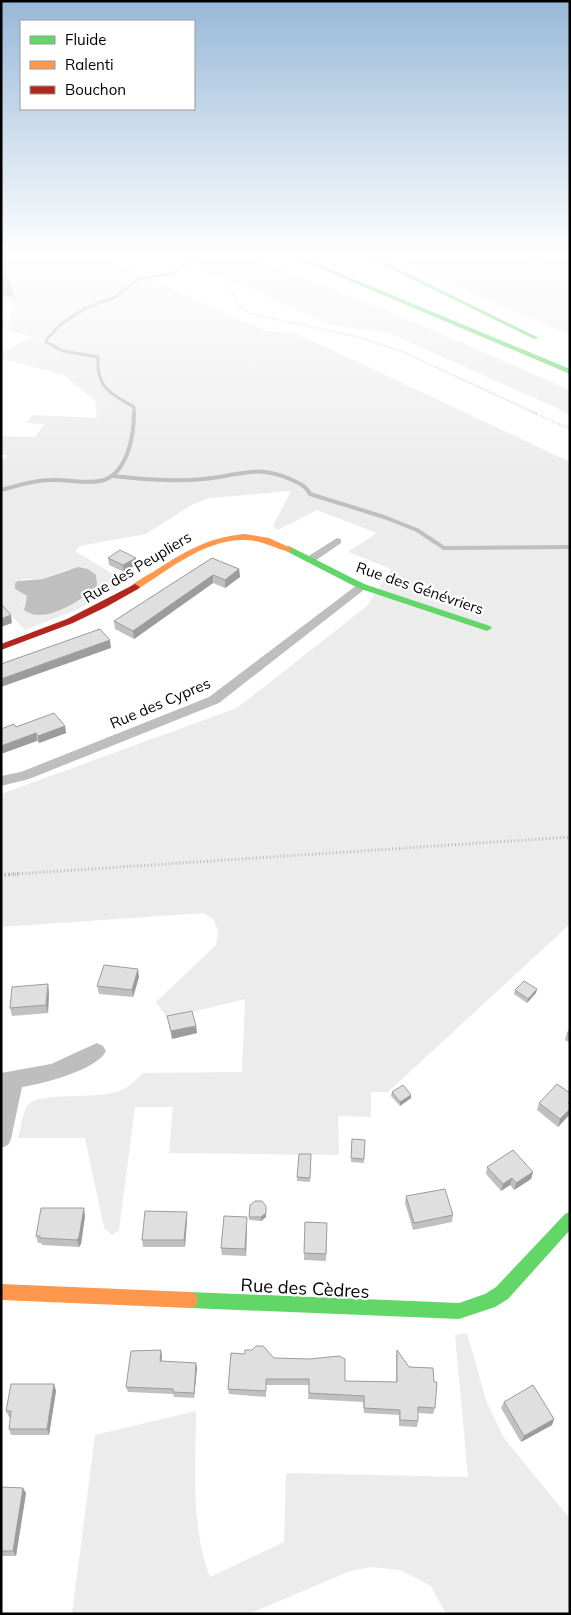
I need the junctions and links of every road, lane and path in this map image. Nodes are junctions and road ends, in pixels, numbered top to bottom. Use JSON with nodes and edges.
{"nodes":[{"id":1,"x":321,"y":329,"type":"edge"},
{"id":2,"x":469,"y":329,"type":"edge"},
{"id":3,"x":514,"y":329,"type":"edge"},
{"id":4,"x":518,"y":329,"type":"edge"},
{"id":5,"x":570,"y":372,"type":"edge"},
{"id":6,"x":570,"y":429,"type":"edge"},
{"id":7,"x":232,"y":536,"type":"joint"},
{"id":8,"x":337,"y":541,"type":"dead end"},
{"id":9,"x":311,"y":559,"type":"junction"},
{"id":10,"x":361,"y":586,"type":"junction"},
{"id":11,"x":487,"y":628,"type":"dead end"},
{"id":12,"x":1,"y":647,"type":"edge"},
{"id":13,"x":1,"y":781,"type":"edge"},
{"id":14,"x":570,"y":836,"type":"edge"},
{"id":15,"x":1,"y":875,"type":"edge"},
{"id":16,"x":97,"y":1051,"type":"dead end"},
{"id":17,"x":8,"y":1081,"type":"edge"},
{"id":18,"x":1,"y":1139,"type":"edge"},
{"id":19,"x":570,"y":1219,"type":"edge"},
{"id":20,"x":1,"y":1292,"type":"edge"}],
"edges":[{"from":1,"to":6,"type":"path"},
{"from":2,"to":5,"type":"main road"},
{"from":3,"to":4,"type":"main road"},
{"from":7,"to":9,"type":"main road","name":"Rue des Génévriers"},
{"from":7,"to":12,"type":"main road","name":"Rue des Peupliers"},
{"from":8,"to":9,"type":"street"},
{"from":9,"to":10,"type":"main road","name":"Rue des Génévriers"},
{"from":10,"to":11,"type":"main road","name":"Rue des Génévriers"},
{"from":10,"to":13,"type":"street","name":"Rue des Cypres"},
{"from":14,"to":15,"type":"path"},
{"from":16,"to":17,"type":"street"},
{"from":17,"to":18,"type":"street"},
{"from":19,"to":20,"type":"main road","name":"Rue des Cèdres"}]}
